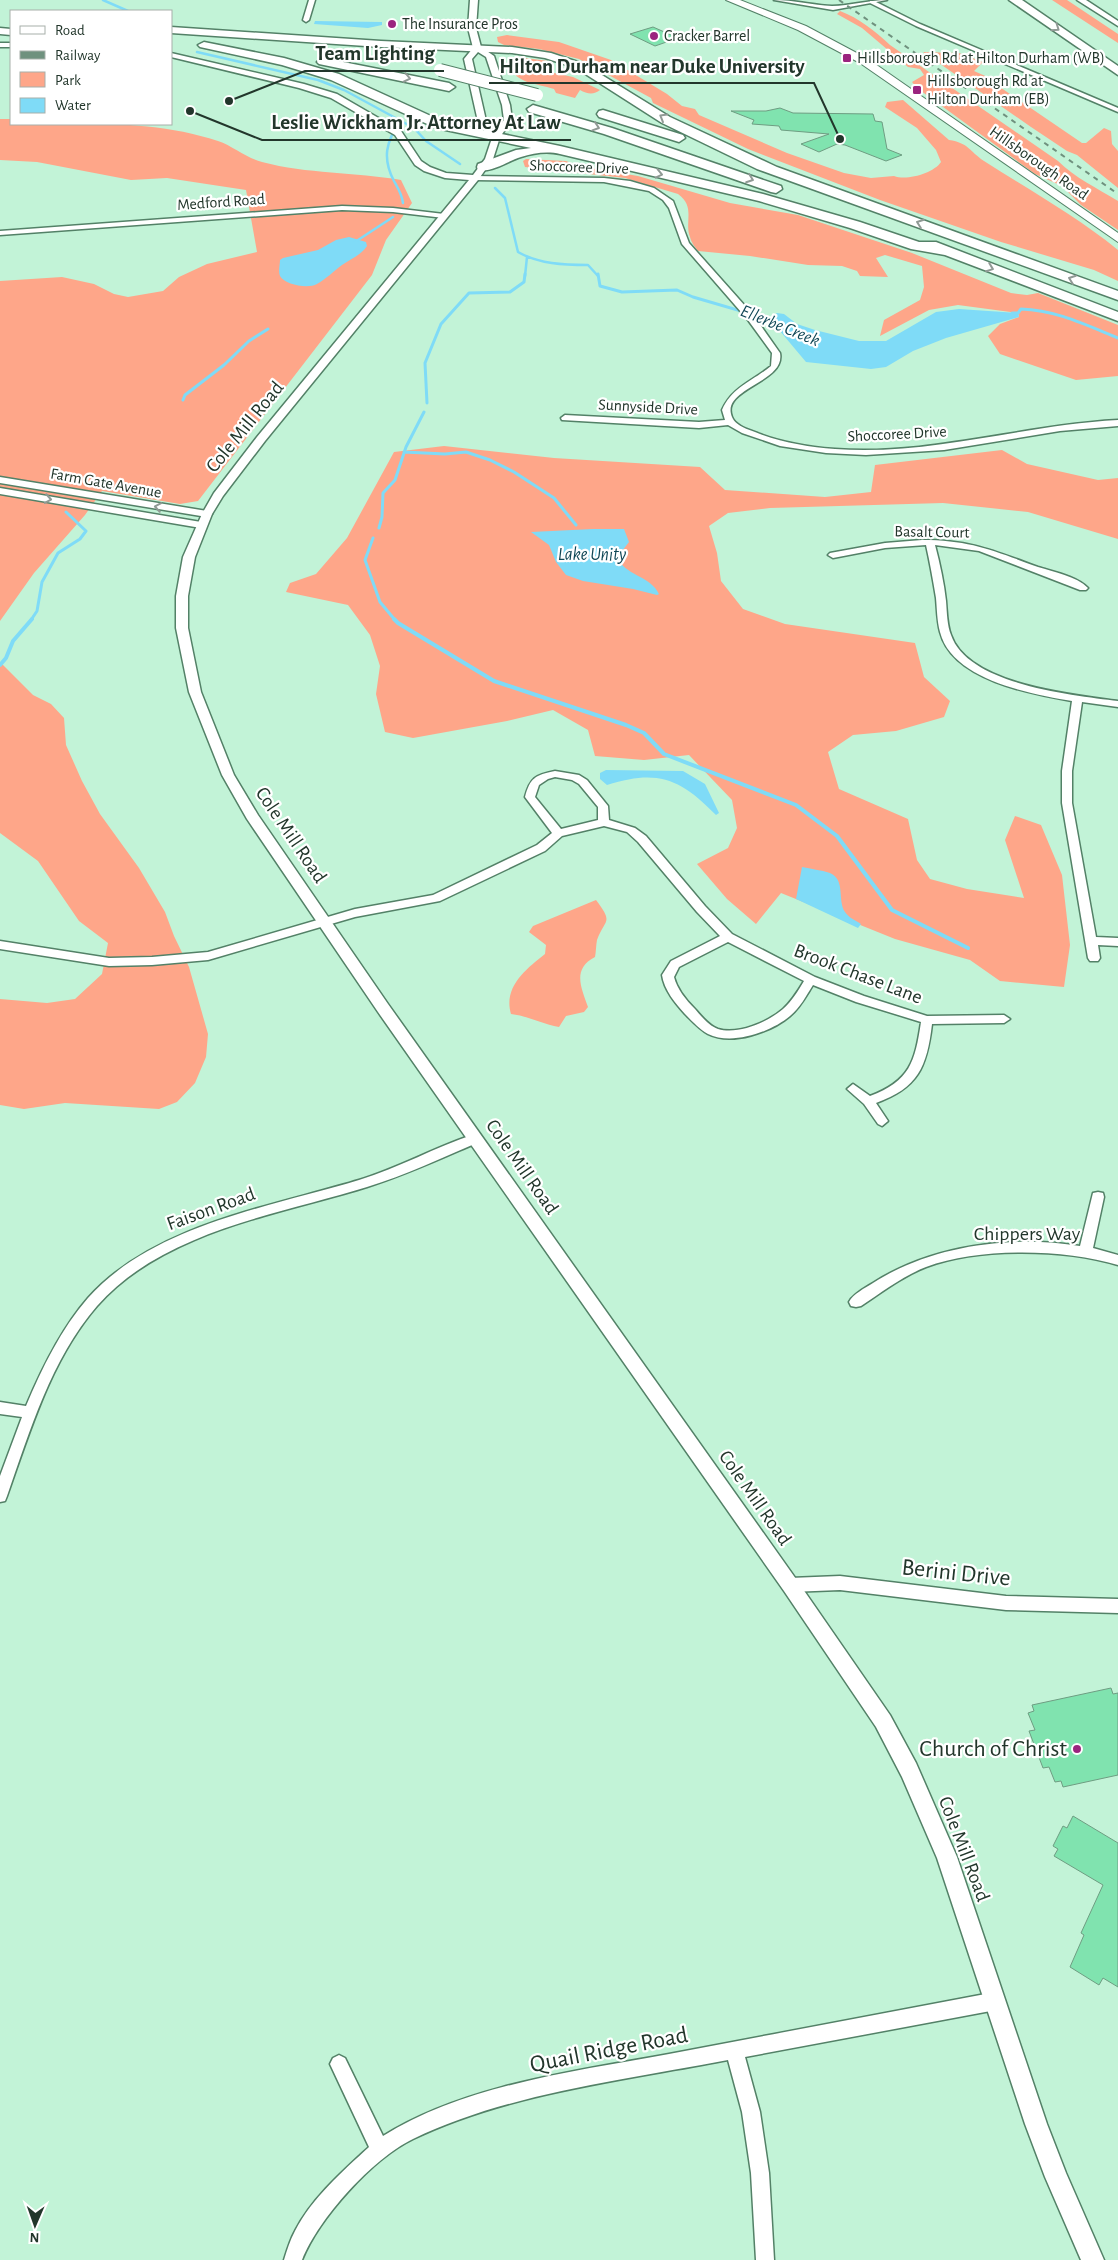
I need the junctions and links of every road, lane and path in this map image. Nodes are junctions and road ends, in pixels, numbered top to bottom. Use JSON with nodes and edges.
{"nodes":[{"id":1,"x":312,"y":0,"type":"edge"},
{"id":2,"x":474,"y":0,"type":"edge"},
{"id":3,"x":731,"y":0,"type":"edge"},
{"id":4,"x":761,"y":0,"type":"edge"},
{"id":5,"x":778,"y":0,"type":"edge"},
{"id":6,"x":883,"y":0,"type":"edge"},
{"id":7,"x":1015,"y":0,"type":"edge"},
{"id":8,"x":1081,"y":0,"type":"edge"},
{"id":9,"x":872,"y":2,"type":"junction"},
{"id":10,"x":750,"y":6,"type":"junction"},
{"id":11,"x":306,"y":20,"type":"dead end"},
{"id":12,"x":1118,"y":24,"type":"edge"},
{"id":13,"x":172,"y":30,"type":"edge"},
{"id":14,"x":172,"y":30,"type":"edge"},
{"id":15,"x":172,"y":42,"type":"edge"},
{"id":16,"x":475,"y":42,"type":"junction"},
{"id":17,"x":196,"y":44,"type":"junction"},
{"id":18,"x":172,"y":55,"type":"edge"},
{"id":19,"x":357,"y":55,"type":"dead end"},
{"id":20,"x":436,"y":70,"type":"dead end"},
{"id":21,"x":1118,"y":71,"type":"edge"},
{"id":22,"x":553,"y":99,"type":"dead end"},
{"id":23,"x":1118,"y":110,"type":"edge"},
{"id":24,"x":594,"y":111,"type":"dead end"},
{"id":25,"x":496,"y":137,"type":"junction"},
{"id":26,"x":560,"y":150,"type":"junction"},
{"id":27,"x":483,"y":167,"type":"junction"},
{"id":28,"x":775,"y":171,"type":"junction"},
{"id":29,"x":475,"y":178,"type":"junction"},
{"id":30,"x":444,"y":216,"type":"junction"},
{"id":31,"x":0,"y":233,"type":"edge"},
{"id":32,"x":1118,"y":238,"type":"edge"},
{"id":33,"x":944,"y":250,"type":"junction"},
{"id":34,"x":1118,"y":296,"type":"edge"},
{"id":35,"x":1118,"y":316,"type":"edge"},
{"id":36,"x":565,"y":418,"type":"dead end"},
{"id":37,"x":730,"y":422,"type":"junction"},
{"id":38,"x":1118,"y":423,"type":"edge"},
{"id":39,"x":0,"y":480,"type":"edge"},
{"id":40,"x":0,"y":491,"type":"edge"},
{"id":41,"x":204,"y":520,"type":"junction"},
{"id":42,"x":930,"y":544,"type":"junction"},
{"id":43,"x":833,"y":554,"type":"dead end"},
{"id":44,"x":1083,"y":588,"type":"dead end"},
{"id":45,"x":1078,"y":699,"type":"junction"},
{"id":46,"x":1118,"y":704,"type":"edge"},
{"id":47,"x":604,"y":822,"type":"junction"},
{"id":48,"x":558,"y":832,"type":"junction"},
{"id":49,"x":324,"y":922,"type":"junction"},
{"id":50,"x":728,"y":937,"type":"junction"},
{"id":51,"x":1091,"y":941,"type":"junction"},
{"id":52,"x":1118,"y":942,"type":"edge"},
{"id":53,"x":0,"y":945,"type":"edge"},
{"id":54,"x":1094,"y":958,"type":"dead end"},
{"id":55,"x":811,"y":980,"type":"junction"},
{"id":56,"x":1004,"y":1019,"type":"dead end"},
{"id":57,"x":927,"y":1020,"type":"junction"},
{"id":58,"x":853,"y":1089,"type":"dead end"},
{"id":59,"x":868,"y":1101,"type":"junction"},
{"id":60,"x":882,"y":1121,"type":"dead end"},
{"id":61,"x":475,"y":1139,"type":"junction"},
{"id":62,"x":1098,"y":1197,"type":"dead end"},
{"id":63,"x":1085,"y":1253,"type":"junction"},
{"id":64,"x":1118,"y":1260,"type":"edge"},
{"id":65,"x":856,"y":1302,"type":"dead end"},
{"id":66,"x":0,"y":1408,"type":"edge"},
{"id":67,"x":31,"y":1413,"type":"junction"},
{"id":68,"x":0,"y":1496,"type":"edge"},
{"id":69,"x":790,"y":1584,"type":"junction"},
{"id":70,"x":1118,"y":1606,"type":"edge"},
{"id":71,"x":996,"y":2001,"type":"junction"},
{"id":72,"x":735,"y":2052,"type":"junction"},
{"id":73,"x":339,"y":2064,"type":"dead end"},
{"id":74,"x":380,"y":2149,"type":"junction"},
{"id":75,"x":293,"y":2260,"type":"edge"},
{"id":76,"x":765,"y":2260,"type":"edge"},
{"id":77,"x":1093,"y":2260,"type":"edge"}],
"edges":[{"from":1,"to":11,"type":"street"},
{"from":2,"to":16,"type":"street"},
{"from":3,"to":10,"type":"main road","name":"Hillsborough Road"},
{"from":4,"to":10,"type":"main road"},
{"from":5,"to":9,"type":"street"},
{"from":6,"to":9,"type":"street"},
{"from":7,"to":21,"type":"highway","one_way":true},
{"from":8,"to":12,"type":"street"},
{"from":9,"to":23,"type":"street"},
{"from":10,"to":32,"type":"main road","name":"Hillsborough Road"},
{"from":13,"to":16,"type":"highway"},
{"from":14,"to":19,"type":"highway"},
{"from":15,"to":17,"type":"highway"},
{"from":16,"to":25,"type":"street"},
{"from":16,"to":25,"type":"street","name":"Cole Mill Road"},
{"from":28,"to":16,"type":"highway","one_way":true},
{"from":17,"to":25,"type":"highway"},
{"from":17,"to":33,"type":"highway","one_way":true},
{"from":18,"to":29,"type":"street"},
{"from":20,"to":22,"type":"highway","bridge":true},
{"from":24,"to":28,"type":"highway"},
{"from":25,"to":26,"type":"highway"},
{"from":25,"to":27,"type":"street","name":"Cole Mill Road"},
{"from":26,"to":27,"type":"highway"},
{"from":26,"to":33,"type":"highway","one_way":true},
{"from":27,"to":29,"type":"street","name":"Cole Mill Road"},
{"from":34,"to":28,"type":"highway","one_way":true},
{"from":29,"to":30,"type":"street","name":"Cole Mill Road"},
{"from":29,"to":37,"type":"street","name":"Shoccoree Drive"},
{"from":30,"to":31,"type":"street","name":"Medford Road"},
{"from":30,"to":41,"type":"street","name":"Cole Mill Road"},
{"from":33,"to":35,"type":"highway","one_way":true},
{"from":36,"to":37,"type":"street","name":"Sunnyside Drive"},
{"from":37,"to":38,"type":"street","name":"Shoccoree Drive"},
{"from":41,"to":39,"type":"street","name":"Farm Gate Avenue","one_way":true},
{"from":40,"to":41,"type":"street","name":"Farm Gate Avenue","one_way":true},
{"from":41,"to":49,"type":"street","name":"Cole Mill Road"},
{"from":42,"to":43,"type":"street","name":"Basalt Court"},
{"from":42,"to":44,"type":"street","name":"Basalt Court"},
{"from":42,"to":45,"type":"street"},
{"from":45,"to":46,"type":"street"},
{"from":45,"to":51,"type":"street"},
{"from":47,"to":48,"type":"street"},
{"from":47,"to":48,"type":"street"},
{"from":47,"to":50,"type":"street","name":"Brook Chase Lane"},
{"from":48,"to":49,"type":"street"},
{"from":49,"to":53,"type":"street"},
{"from":49,"to":61,"type":"street","name":"Cole Mill Road"},
{"from":50,"to":55,"type":"street","name":"Brook Chase Lane"},
{"from":50,"to":55,"type":"street"},
{"from":51,"to":52,"type":"street"},
{"from":51,"to":54,"type":"street"},
{"from":55,"to":57,"type":"street","name":"Brook Chase Lane"},
{"from":56,"to":57,"type":"street","name":"Brook Chase Lane"},
{"from":57,"to":59,"type":"street"},
{"from":58,"to":59,"type":"street"},
{"from":59,"to":60,"type":"street"},
{"from":61,"to":67,"type":"street","name":"Faison Road"},
{"from":61,"to":69,"type":"street","name":"Cole Mill Road"},
{"from":62,"to":63,"type":"street"},
{"from":63,"to":64,"type":"street","name":"Chippers Way"},
{"from":63,"to":65,"type":"street","name":"Chippers Way"},
{"from":66,"to":67,"type":"street"},
{"from":67,"to":68,"type":"street","name":"Faison Road"},
{"from":69,"to":70,"type":"street","name":"Berini Drive"},
{"from":69,"to":71,"type":"street","name":"Cole Mill Road"},
{"from":71,"to":72,"type":"street","name":"Quail Ridge Road"},
{"from":71,"to":77,"type":"street","name":"Cole Mill Road"},
{"from":72,"to":74,"type":"street","name":"Quail Ridge Road"},
{"from":72,"to":76,"type":"street"},
{"from":73,"to":74,"type":"street"},
{"from":74,"to":75,"type":"street","name":"Quail Ridge Road"}]}
